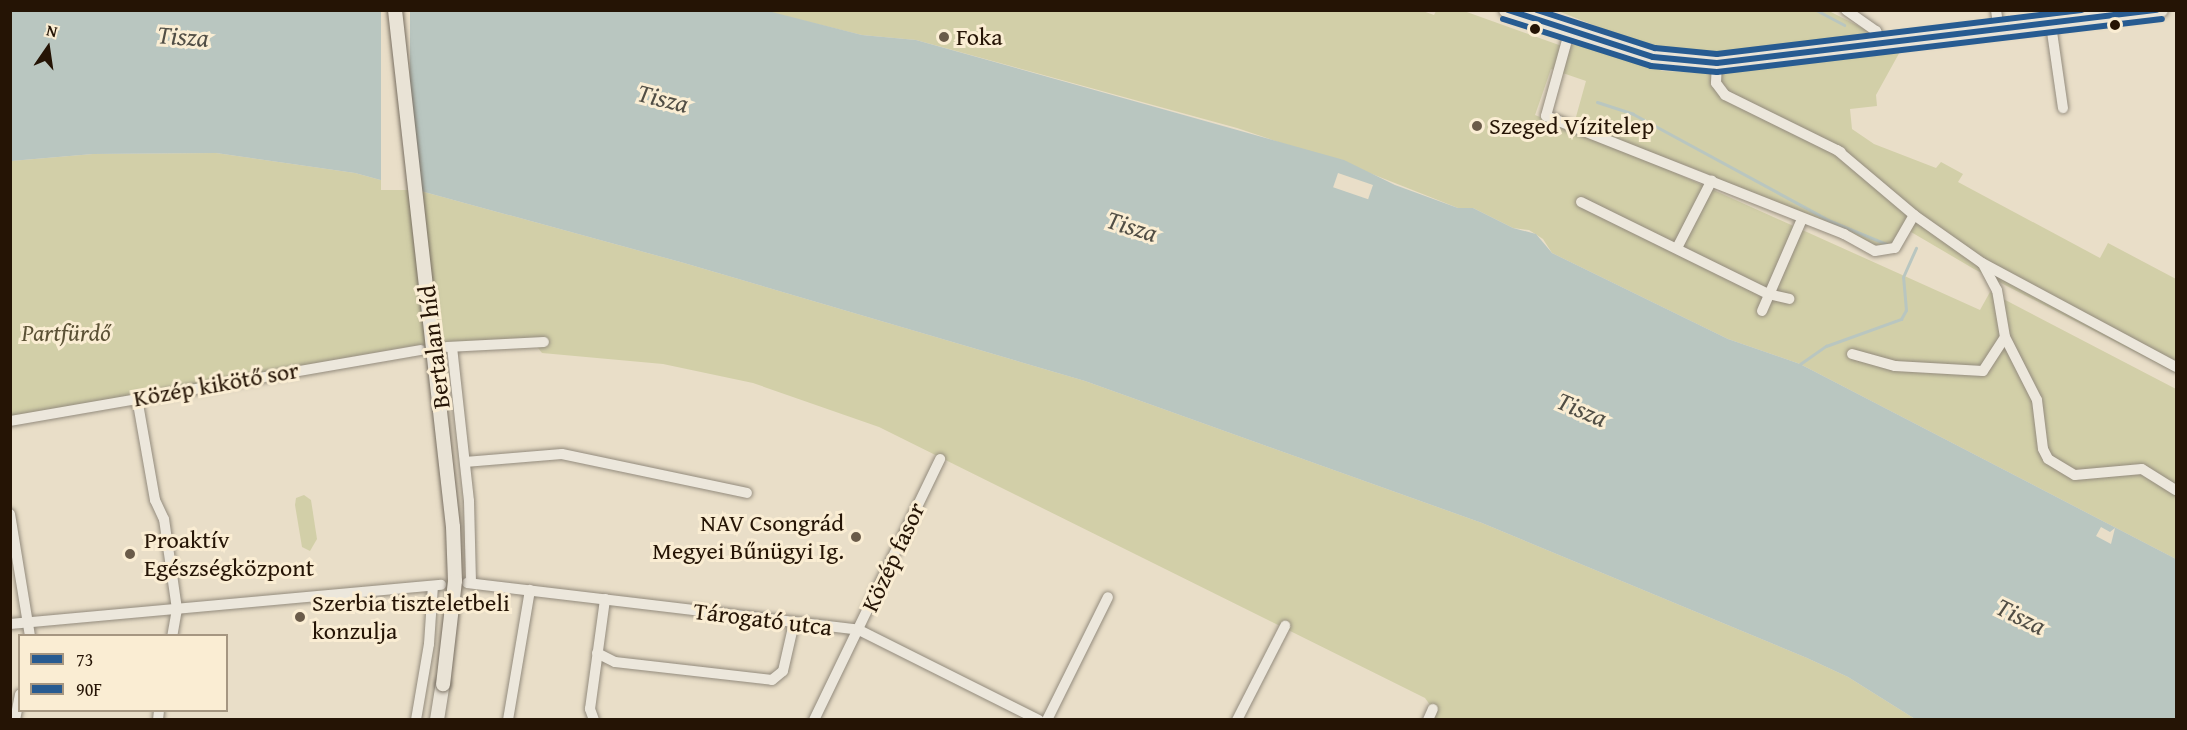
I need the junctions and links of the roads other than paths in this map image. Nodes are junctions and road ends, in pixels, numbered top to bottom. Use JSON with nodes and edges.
{"nodes":[{"id":1,"x":395,"y":10,"type":"edge"},
{"id":2,"x":1506,"y":10,"type":"edge"},
{"id":3,"x":1846,"y":10,"type":"edge"},
{"id":4,"x":1996,"y":10,"type":"edge"},
{"id":5,"x":2162,"y":10,"type":"edge"},
{"id":6,"x":2051,"y":25,"type":"junction"},
{"id":7,"x":1999,"y":32,"type":"junction"},
{"id":8,"x":1569,"y":33,"type":"junction"},
{"id":9,"x":1879,"y":45,"type":"junction"},
{"id":10,"x":1717,"y":63,"type":"junction"},
{"id":11,"x":2063,"y":108,"type":"dead end"},
{"id":12,"x":1837,"y":150,"type":"junction"},
{"id":13,"x":1872,"y":169,"type":"dead end"},
{"id":14,"x":1712,"y":180,"type":"junction"},
{"id":15,"x":1581,"y":202,"type":"dead end"},
{"id":16,"x":1914,"y":215,"type":"junction"},
{"id":17,"x":1802,"y":219,"type":"junction"},
{"id":18,"x":1677,"y":248,"type":"junction"},
{"id":19,"x":1982,"y":263,"type":"junction"},
{"id":20,"x":1768,"y":294,"type":"junction"},
{"id":21,"x":1789,"y":299,"type":"dead end"},
{"id":22,"x":1762,"y":311,"type":"dead end"},
{"id":23,"x":2005,"y":337,"type":"junction"},
{"id":24,"x":544,"y":342,"type":"dead end"},
{"id":25,"x":421,"y":350,"type":"dead end"},
{"id":26,"x":1852,"y":354,"type":"dead end"},
{"id":27,"x":2176,"y":367,"type":"edge"},
{"id":28,"x":137,"y":398,"type":"junction"},
{"id":29,"x":10,"y":421,"type":"edge"},
{"id":30,"x":940,"y":459,"type":"dead end"},
{"id":31,"x":465,"y":462,"type":"junction"},
{"id":32,"x":2176,"y":490,"type":"edge"},
{"id":33,"x":747,"y":493,"type":"dead end"},
{"id":34,"x":10,"y":514,"type":"edge"},
{"id":35,"x":530,"y":590,"type":"junction"},
{"id":36,"x":1108,"y":597,"type":"dead end"},
{"id":37,"x":605,"y":599,"type":"junction"},
{"id":38,"x":177,"y":609,"type":"junction"},
{"id":39,"x":30,"y":622,"type":"junction"},
{"id":40,"x":795,"y":623,"type":"junction"},
{"id":41,"x":10,"y":624,"type":"edge"},
{"id":42,"x":1285,"y":626,"type":"dead end"},
{"id":43,"x":859,"y":630,"type":"junction"},
{"id":44,"x":30,"y":634,"type":"edge"},
{"id":45,"x":172,"y":634,"type":"edge"},
{"id":46,"x":597,"y":653,"type":"junction"},
{"id":47,"x":18,"y":704,"type":"edge"},
{"id":48,"x":593,"y":718,"type":"edge"},
{"id":49,"x":15,"y":720,"type":"edge"},
{"id":50,"x":416,"y":720,"type":"edge"},
{"id":51,"x":437,"y":720,"type":"edge"},
{"id":52,"x":508,"y":720,"type":"edge"},
{"id":53,"x":814,"y":720,"type":"edge"},
{"id":54,"x":1039,"y":720,"type":"edge"},
{"id":55,"x":1047,"y":720,"type":"edge"},
{"id":56,"x":1237,"y":720,"type":"edge"}],
"edges":[{"from":1,"to":51,"type":"main road","name":"Bertalan híd","bridge":true},
{"from":2,"to":8,"type":"main road"},
{"from":3,"to":9,"type":"street"},
{"from":4,"to":7,"type":"street"},
{"from":5,"to":6,"type":"main road"},
{"from":6,"to":7,"type":"main road"},
{"from":6,"to":11,"type":"street"},
{"from":7,"to":9,"type":"main road"},
{"from":8,"to":10,"type":"main road"},
{"from":8,"to":14,"type":"street"},
{"from":9,"to":10,"type":"main road"},
{"from":10,"to":12,"type":"street"},
{"from":12,"to":13,"type":"street"},
{"from":12,"to":16,"type":"street"},
{"from":14,"to":17,"type":"street"},
{"from":14,"to":18,"type":"street"},
{"from":15,"to":18,"type":"street"},
{"from":16,"to":17,"type":"street"},
{"from":16,"to":19,"type":"street"},
{"from":17,"to":20,"type":"street"},
{"from":18,"to":20,"type":"street"},
{"from":19,"to":23,"type":"street"},
{"from":19,"to":27,"type":"street"},
{"from":20,"to":21,"type":"street"},
{"from":20,"to":22,"type":"street"},
{"from":23,"to":26,"type":"street"},
{"from":23,"to":32,"type":"street"},
{"from":24,"to":31,"type":"street"},
{"from":25,"to":28,"type":"street","name":"Közép kikötő sor"},
{"from":28,"to":29,"type":"street","name":"Közép kikötő sor"},
{"from":28,"to":38,"type":"street"},
{"from":30,"to":43,"type":"street","name":"Közép fasor"},
{"from":31,"to":33,"type":"street"},
{"from":31,"to":35,"type":"street","name":"Tárogató utca"},
{"from":34,"to":39,"type":"street"},
{"from":35,"to":37,"type":"street","name":"Tárogató utca"},
{"from":35,"to":52,"type":"street"},
{"from":36,"to":55,"type":"street"},
{"from":37,"to":40,"type":"street","name":"Tárogató utca"},
{"from":37,"to":46,"type":"street"},
{"from":38,"to":39,"type":"street"},
{"from":38,"to":45,"type":"street"},
{"from":38,"to":50,"type":"street"},
{"from":39,"to":41,"type":"street"},
{"from":39,"to":44,"type":"street"},
{"from":40,"to":43,"type":"street","name":"Tárogató utca"},
{"from":40,"to":46,"type":"street"},
{"from":42,"to":56,"type":"street"},
{"from":43,"to":53,"type":"street","name":"Közép fasor"},
{"from":43,"to":54,"type":"street","name":"Tárogató utca"},
{"from":46,"to":48,"type":"street"},
{"from":47,"to":49,"type":"street"}]}
